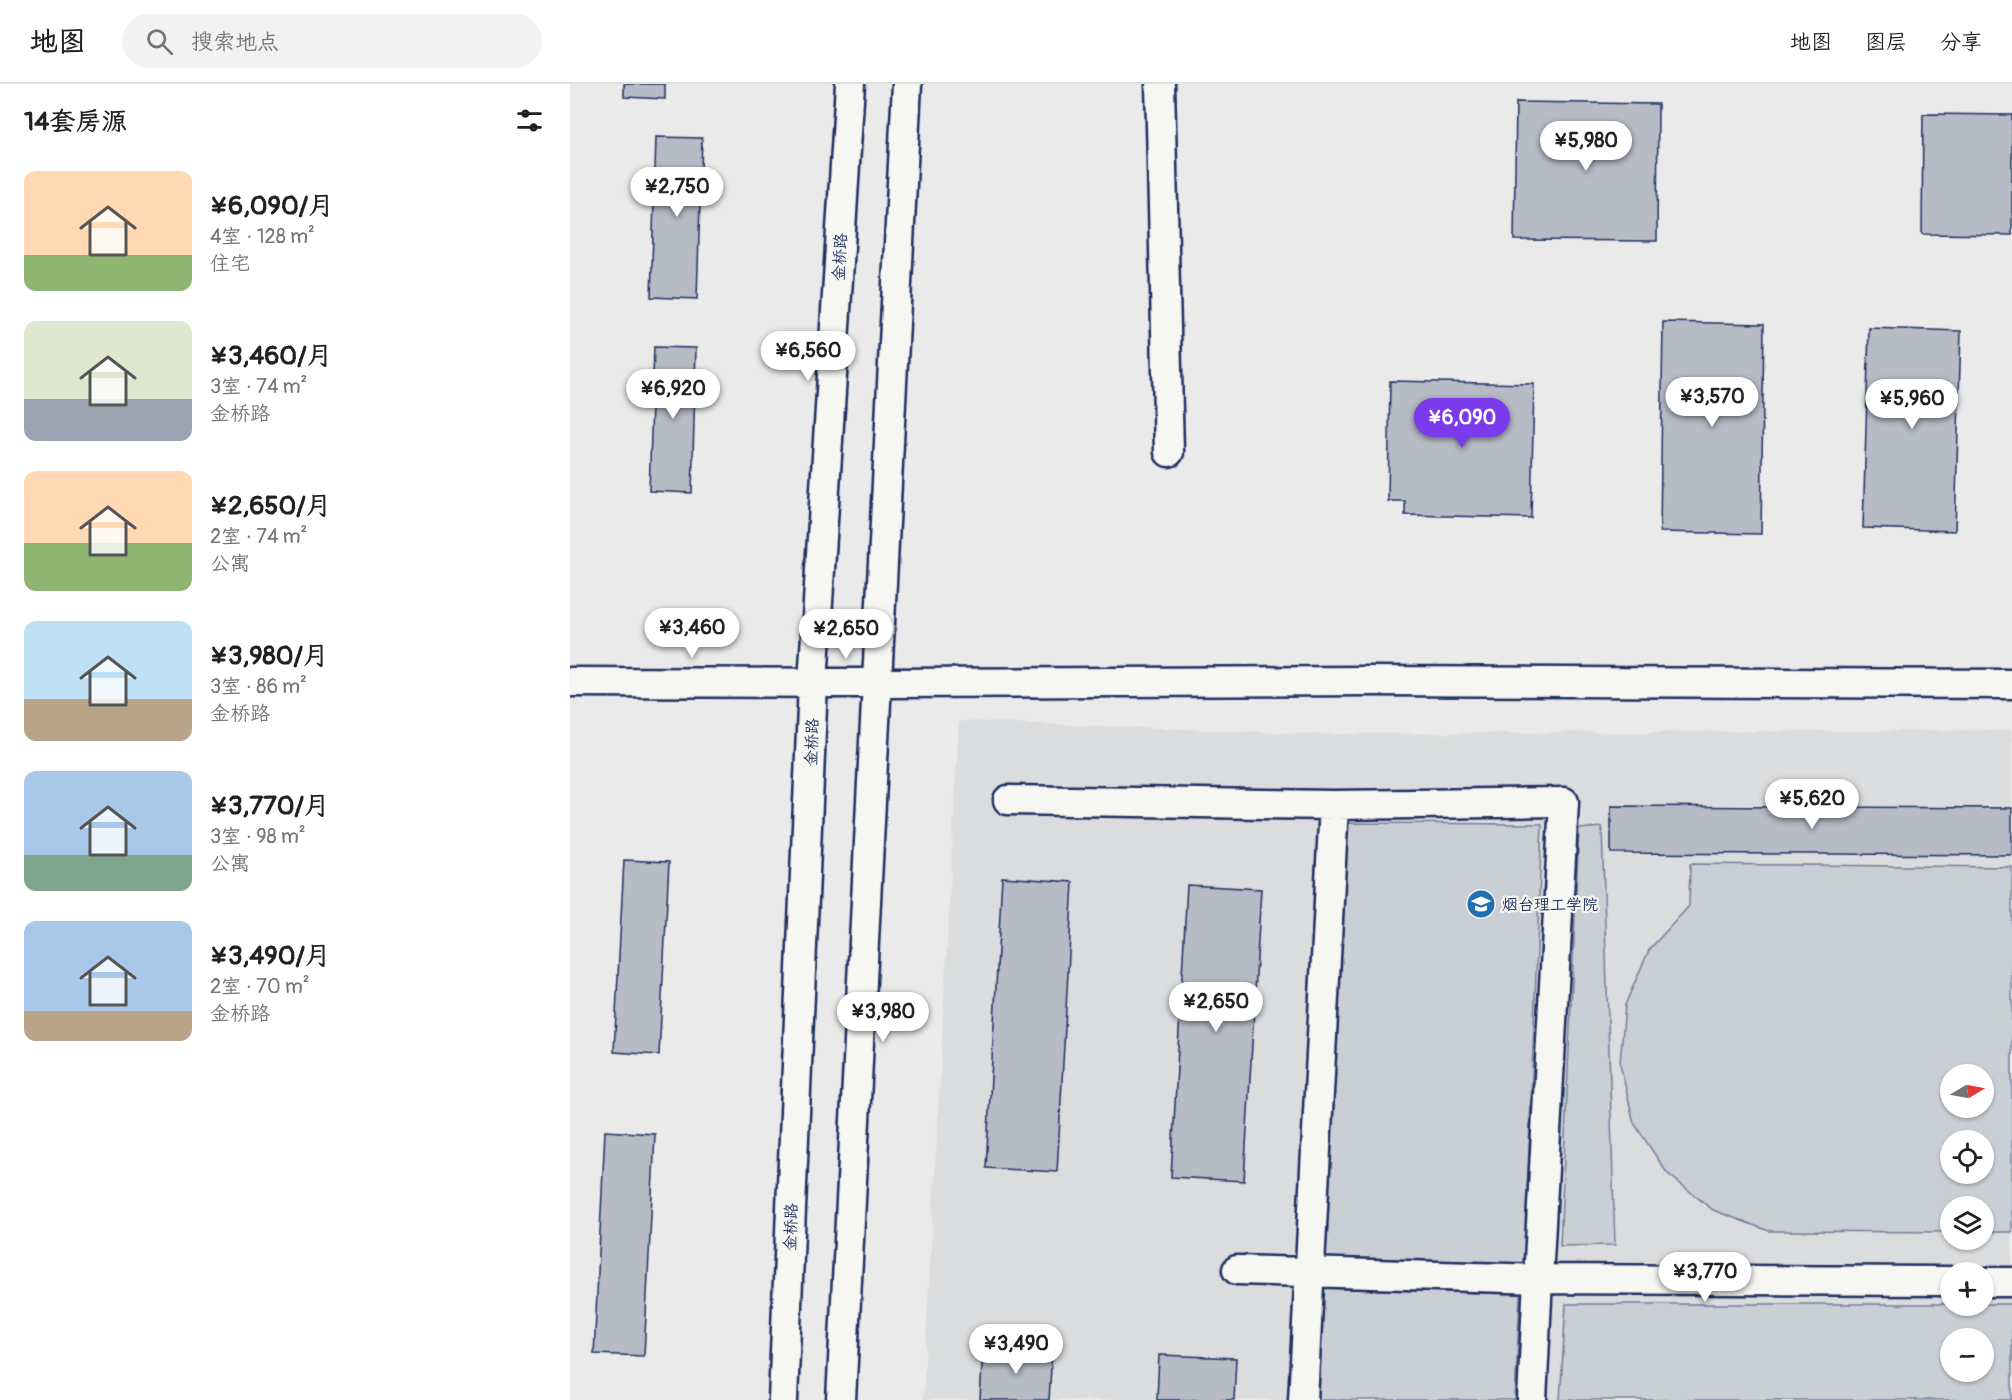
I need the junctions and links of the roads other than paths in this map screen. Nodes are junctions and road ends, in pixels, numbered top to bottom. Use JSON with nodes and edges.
{"nodes":[{"id":1,"x":850,"y":84,"type":"edge"},
{"id":2,"x":907,"y":84,"type":"edge"},
{"id":3,"x":1160,"y":84,"type":"edge"},
{"id":4,"x":1169,"y":452,"type":"dead end"},
{"id":5,"x":570,"y":682,"type":"edge"},
{"id":6,"x":813,"y":683,"type":"junction"},
{"id":7,"x":878,"y":683,"type":"junction"},
{"id":8,"x":2012,"y":684,"type":"edge"},
{"id":9,"x":1008,"y":800,"type":"dead end"},
{"id":10,"x":1334,"y":805,"type":"junction"},
{"id":11,"x":1238,"y":1270,"type":"dead end"},
{"id":12,"x":1538,"y":1279,"type":"junction"},
{"id":13,"x":1940,"y":1281,"type":"edge"},
{"id":14,"x":1994,"y":1282,"type":"edge"},
{"id":15,"x":2012,"y":1282,"type":"edge"},
{"id":16,"x":783,"y":1400,"type":"edge"},
{"id":17,"x":841,"y":1400,"type":"edge"},
{"id":18,"x":1303,"y":1400,"type":"edge"},
{"id":19,"x":1532,"y":1400,"type":"edge"}],
"edges":[{"from":1,"to":6,"type":"street","name":"金桥路"},
{"from":2,"to":7,"type":"street"},
{"from":3,"to":4,"type":"street"},
{"from":5,"to":6,"type":"street"},
{"from":6,"to":7,"type":"street"},
{"from":6,"to":16,"type":"street","name":"金桥路"},
{"from":7,"to":8,"type":"street"},
{"from":7,"to":17,"type":"street"},
{"from":9,"to":10,"type":"street"},
{"from":10,"to":12,"type":"street"},
{"from":10,"to":18,"type":"street"},
{"from":11,"to":12,"type":"street"},
{"from":12,"to":13,"type":"street"},
{"from":12,"to":19,"type":"street"},
{"from":14,"to":15,"type":"street"}]}
